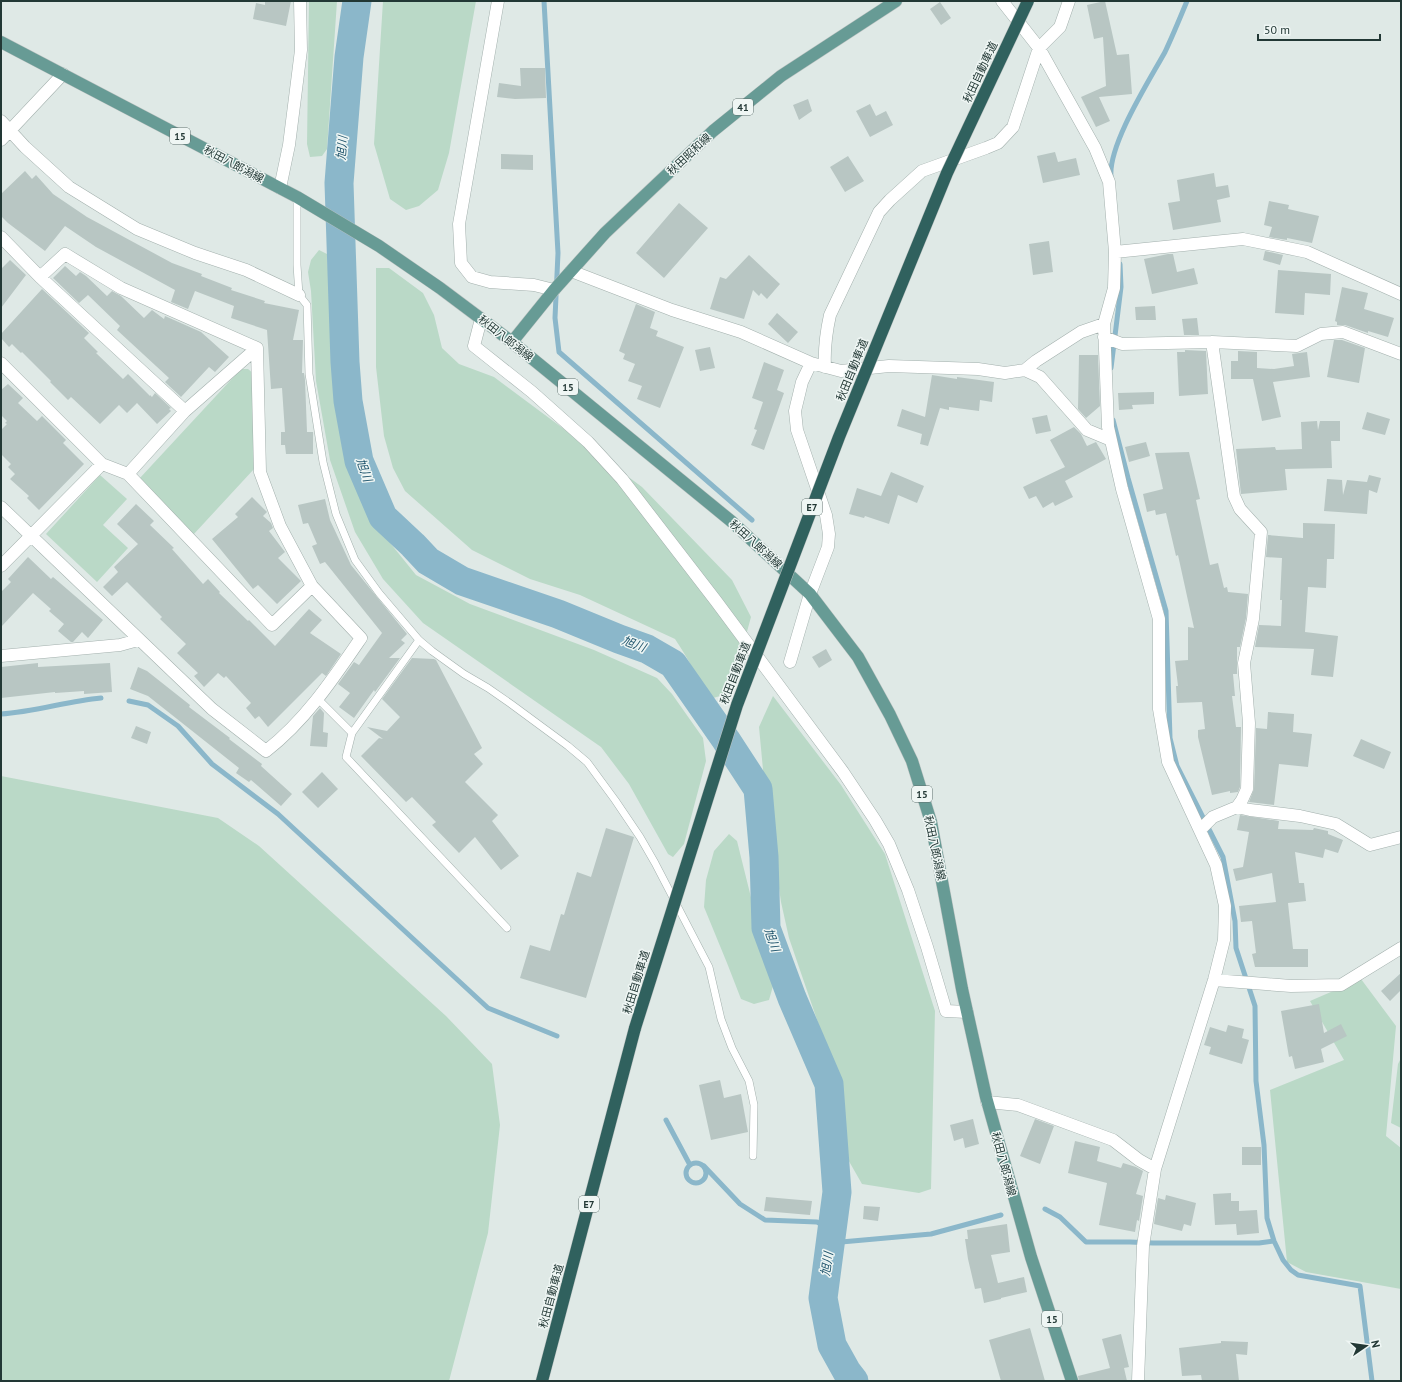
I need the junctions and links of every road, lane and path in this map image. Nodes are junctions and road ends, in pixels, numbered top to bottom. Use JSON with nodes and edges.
{"nodes":[{"id":1,"x":300,"y":1,"type":"edge"},
{"id":2,"x":498,"y":1,"type":"edge"},
{"id":3,"x":896,"y":1,"type":"edge"},
{"id":4,"x":1002,"y":1,"type":"edge"},
{"id":5,"x":1028,"y":1,"type":"edge"},
{"id":6,"x":1069,"y":1,"type":"edge"},
{"id":7,"x":1,"y":42,"type":"edge"},
{"id":8,"x":1039,"y":48,"type":"junction"},
{"id":9,"x":63,"y":74,"type":"junction"},
{"id":10,"x":1,"y":121,"type":"edge"},
{"id":11,"x":10,"y":131,"type":"junction"},
{"id":12,"x":1,"y":140,"type":"edge"},
{"id":13,"x":280,"y":188,"type":"junction"},
{"id":14,"x":298,"y":196,"type":"junction"},
{"id":15,"x":1,"y":237,"type":"edge"},
{"id":16,"x":1118,"y":252,"type":"junction"},
{"id":17,"x":571,"y":272,"type":"junction"},
{"id":18,"x":40,"y":277,"type":"junction"},
{"id":19,"x":554,"y":290,"type":"junction"},
{"id":20,"x":1401,"y":294,"type":"edge"},
{"id":21,"x":299,"y":295,"type":"junction"},
{"id":22,"x":481,"y":319,"type":"junction"},
{"id":23,"x":1104,"y":324,"type":"junction"},
{"id":24,"x":1111,"y":339,"type":"junction"},
{"id":25,"x":512,"y":342,"type":"junction"},
{"id":26,"x":1212,"y":342,"type":"junction"},
{"id":27,"x":257,"y":348,"type":"junction"},
{"id":28,"x":1401,"y":354,"type":"edge"},
{"id":29,"x":811,"y":363,"type":"junction"},
{"id":30,"x":1,"y":364,"type":"edge"},
{"id":31,"x":825,"y":367,"type":"junction"},
{"id":32,"x":1025,"y":370,"type":"junction"},
{"id":33,"x":185,"y":411,"type":"junction"},
{"id":34,"x":1111,"y":440,"type":"junction"},
{"id":35,"x":102,"y":464,"type":"junction"},
{"id":36,"x":128,"y":474,"type":"junction"},
{"id":37,"x":1,"y":507,"type":"edge"},
{"id":38,"x":31,"y":536,"type":"junction"},
{"id":39,"x":1,"y":566,"type":"edge"},
{"id":40,"x":312,"y":586,"type":"junction"},
{"id":41,"x":810,"y":594,"type":"junction"},
{"id":42,"x":138,"y":640,"type":"junction"},
{"id":43,"x":419,"y":640,"type":"junction"},
{"id":44,"x":1,"y":656,"type":"edge"},
{"id":45,"x":790,"y":662,"type":"dead end"},
{"id":46,"x":318,"y":699,"type":"junction"},
{"id":47,"x":352,"y":733,"type":"junction"},
{"id":48,"x":1237,"y":807,"type":"junction"},
{"id":49,"x":1204,"y":826,"type":"junction"},
{"id":50,"x":1401,"y":837,"type":"edge"},
{"id":51,"x":507,"y":928,"type":"dead end"},
{"id":52,"x":1401,"y":948,"type":"edge"},
{"id":53,"x":1214,"y":980,"type":"junction"},
{"id":54,"x":967,"y":1012,"type":"junction"},
{"id":55,"x":987,"y":1102,"type":"junction"},
{"id":56,"x":753,"y":1156,"type":"dead end"},
{"id":57,"x":1155,"y":1169,"type":"junction"},
{"id":58,"x":542,"y":1381,"type":"edge"},
{"id":59,"x":1072,"y":1381,"type":"edge"},
{"id":60,"x":1138,"y":1381,"type":"edge"}],
"edges":[{"from":1,"to":13,"type":"street"},
{"from":2,"to":19,"type":"street"},
{"from":3,"to":17,"type":"main road","name":"秋田昭和線","number":"41"},
{"from":4,"to":8,"type":"street"},
{"from":5,"to":58,"type":"highway","name":"秋田自動車道","number":"E7","bridge":true},
{"from":6,"to":8,"type":"street"},
{"from":7,"to":9,"type":"main road","name":"秋田八郎潟線","number":"15"},
{"from":8,"to":16,"type":"street"},
{"from":8,"to":31,"type":"street"},
{"from":9,"to":11,"type":"street"},
{"from":9,"to":13,"type":"main road","name":"秋田八郎潟線","number":"15"},
{"from":10,"to":11,"type":"street"},
{"from":11,"to":12,"type":"street"},
{"from":11,"to":21,"type":"street"},
{"from":13,"to":14,"type":"main road","name":"秋田八郎潟線","number":"15"},
{"from":14,"to":21,"type":"lane"},
{"from":14,"to":22,"type":"main road","name":"秋田八郎潟線","number":"15"},
{"from":15,"to":18,"type":"street"},
{"from":16,"to":20,"type":"street"},
{"from":16,"to":23,"type":"street"},
{"from":17,"to":19,"type":"main road","name":"秋田昭和線","number":"41"},
{"from":17,"to":29,"type":"street"},
{"from":18,"to":27,"type":"street"},
{"from":18,"to":33,"type":"street"},
{"from":19,"to":25,"type":"main road","name":"秋田昭和線","number":"41"},
{"from":21,"to":43,"type":"lane"},
{"from":22,"to":25,"type":"main road","name":"秋田八郎潟線","number":"15"},
{"from":22,"to":54,"type":"street"},
{"from":23,"to":24,"type":"street"},
{"from":23,"to":32,"type":"street"},
{"from":24,"to":26,"type":"street"},
{"from":24,"to":34,"type":"street"},
{"from":25,"to":41,"type":"main road","name":"秋田八郎潟線","number":"15"},
{"from":26,"to":28,"type":"street"},
{"from":26,"to":48,"type":"street"},
{"from":27,"to":33,"type":"street"},
{"from":27,"to":40,"type":"street"},
{"from":29,"to":31,"type":"street"},
{"from":29,"to":41,"type":"street"},
{"from":30,"to":35,"type":"street"},
{"from":31,"to":32,"type":"street"},
{"from":32,"to":34,"type":"street"},
{"from":33,"to":36,"type":"street"},
{"from":34,"to":49,"type":"street"},
{"from":35,"to":36,"type":"street"},
{"from":35,"to":38,"type":"street"},
{"from":36,"to":40,"type":"street"},
{"from":37,"to":38,"type":"street"},
{"from":38,"to":39,"type":"street"},
{"from":38,"to":42,"type":"street"},
{"from":40,"to":46,"type":"street"},
{"from":41,"to":45,"type":"street"},
{"from":41,"to":54,"type":"main road","name":"秋田八郎潟線","number":"15"},
{"from":42,"to":44,"type":"street"},
{"from":42,"to":46,"type":"street"},
{"from":43,"to":47,"type":"lane"},
{"from":43,"to":56,"type":"lane"},
{"from":46,"to":47,"type":"lane"},
{"from":47,"to":51,"type":"lane"},
{"from":48,"to":49,"type":"street"},
{"from":48,"to":50,"type":"street"},
{"from":49,"to":53,"type":"street"},
{"from":52,"to":53,"type":"street"},
{"from":53,"to":57,"type":"street"},
{"from":54,"to":55,"type":"main road","name":"秋田八郎潟線","number":"15"},
{"from":55,"to":57,"type":"street"},
{"from":55,"to":59,"type":"main road","name":"秋田八郎潟線","number":"15"},
{"from":57,"to":60,"type":"street"}]}
